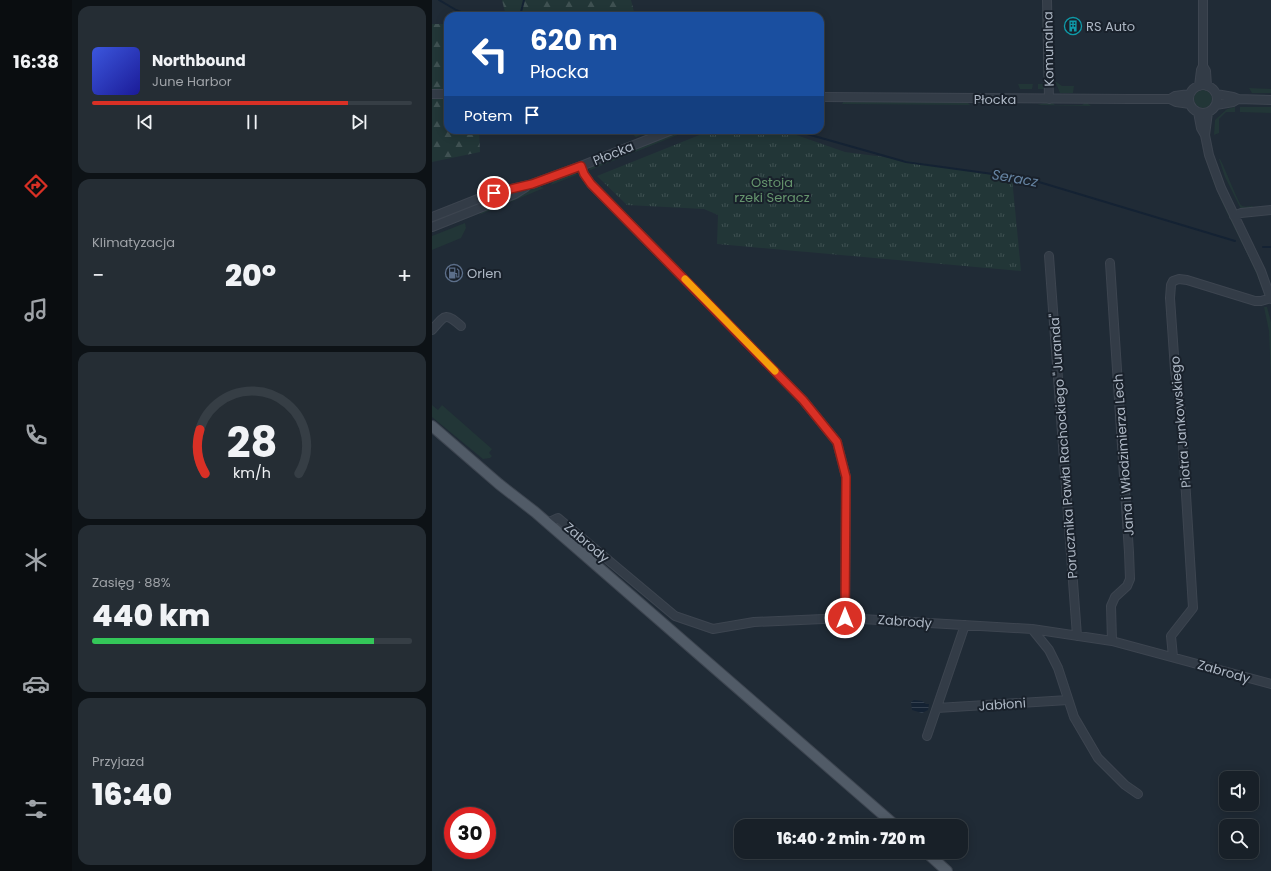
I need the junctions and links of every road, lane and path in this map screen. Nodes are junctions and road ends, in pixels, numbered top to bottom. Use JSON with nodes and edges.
{"nodes":[{"id":1,"x":1047,"y":0,"type":"edge"},
{"id":2,"x":1203,"y":0,"type":"edge"},
{"id":3,"x":1203,"y":86,"type":"junction"},
{"id":4,"x":432,"y":94,"type":"edge"},
{"id":5,"x":444,"y":94,"type":"edge"},
{"id":6,"x":1190,"y":94,"type":"junction"},
{"id":7,"x":1216,"y":94,"type":"junction"},
{"id":8,"x":824,"y":97,"type":"edge"},
{"id":9,"x":1050,"y":99,"type":"junction"},
{"id":10,"x":1170,"y":99,"type":"junction"},
{"id":11,"x":1238,"y":99,"type":"junction"},
{"id":12,"x":1271,"y":100,"type":"edge"},
{"id":13,"x":1190,"y":104,"type":"junction"},
{"id":14,"x":1216,"y":105,"type":"junction"},
{"id":15,"x":1198,"y":112,"type":"junction"},
{"id":16,"x":1208,"y":112,"type":"junction"},
{"id":17,"x":662,"y":134,"type":"edge"},
{"id":18,"x":1205,"y":136,"type":"junction"},
{"id":19,"x":581,"y":166,"type":"junction"},
{"id":20,"x":532,"y":184,"type":"junction"},
{"id":21,"x":460,"y":206,"type":"junction"},
{"id":22,"x":1271,"y":210,"type":"edge"},
{"id":23,"x":466,"y":214,"type":"junction"},
{"id":24,"x":1234,"y":216,"type":"junction"},
{"id":25,"x":432,"y":217,"type":"edge"},
{"id":26,"x":432,"y":227,"type":"edge"},
{"id":27,"x":1049,"y":256,"type":"dead end"},
{"id":28,"x":1110,"y":263,"type":"dead end"},
{"id":29,"x":1271,"y":299,"type":"edge"},
{"id":30,"x":461,"y":326,"type":"dead end"},
{"id":31,"x":432,"y":330,"type":"edge"},
{"id":32,"x":432,"y":420,"type":"edge"},
{"id":33,"x":432,"y":426,"type":"edge"},
{"id":34,"x":535,"y":512,"type":"junction"},
{"id":35,"x":547,"y":523,"type":"junction"},
{"id":36,"x":845,"y":618,"type":"junction"},
{"id":37,"x":965,"y":625,"type":"junction"},
{"id":38,"x":1032,"y":629,"type":"junction"},
{"id":39,"x":1076,"y":636,"type":"junction"},
{"id":40,"x":1112,"y":641,"type":"junction"},
{"id":41,"x":1173,"y":657,"type":"junction"},
{"id":42,"x":1271,"y":684,"type":"edge"},
{"id":43,"x":1068,"y":700,"type":"junction"},
{"id":44,"x":937,"y":708,"type":"junction"},
{"id":45,"x":927,"y":736,"type":"dead end"},
{"id":46,"x":1138,"y":794,"type":"dead end"},
{"id":47,"x":888,"y":819,"type":"edge"},
{"id":48,"x":934,"y":859,"type":"edge"},
{"id":49,"x":947,"y":871,"type":"edge"}],
"edges":[{"from":1,"to":9,"type":"street","name":"Komunalna"},
{"from":2,"to":3,"type":"street"},
{"from":3,"to":6,"type":"street"},
{"from":3,"to":7,"type":"street"},
{"from":4,"to":5,"type":"street"},
{"from":6,"to":10,"type":"street","name":"Płocka"},
{"from":6,"to":13,"type":"street"},
{"from":7,"to":11,"type":"street"},
{"from":7,"to":14,"type":"street"},
{"from":8,"to":9,"type":"street","name":"Płocka"},
{"from":9,"to":10,"type":"street","name":"Płocka"},
{"from":10,"to":13,"type":"street","name":"Płocka"},
{"from":11,"to":12,"type":"street"},
{"from":11,"to":14,"type":"street"},
{"from":13,"to":15,"type":"street"},
{"from":14,"to":16,"type":"street"},
{"from":15,"to":16,"type":"street"},
{"from":15,"to":18,"type":"street"},
{"from":16,"to":18,"type":"street"},
{"from":17,"to":19,"type":"street","name":"Płocka"},
{"from":18,"to":24,"type":"street"},
{"from":19,"to":20,"type":"street","name":"Płocka"},
{"from":19,"to":36,"type":"street"},
{"from":20,"to":21,"type":"street","name":"Płocka"},
{"from":20,"to":23,"type":"street","name":"Płocka"},
{"from":21,"to":23,"type":"street"},
{"from":21,"to":25,"type":"street","name":"Płocka"},
{"from":22,"to":24,"type":"street"},
{"from":23,"to":26,"type":"street","name":"Płocka"},
{"from":24,"to":29,"type":"street"},
{"from":27,"to":39,"type":"street","name":"Porucznika Pawła Rachockiego \"Juranda\""},
{"from":28,"to":40,"type":"street","name":"Jana i Włodzimierza Lech"},
{"from":29,"to":41,"type":"street","name":"Piotra Jankowskiego"},
{"from":30,"to":31,"type":"street"},
{"from":32,"to":34,"type":"main road"},
{"from":33,"to":34,"type":"main road"},
{"from":34,"to":35,"type":"main road"},
{"from":35,"to":36,"type":"street","name":"Zabrody"},
{"from":35,"to":47,"type":"main road"},
{"from":36,"to":37,"type":"street","name":"Zabrody"},
{"from":37,"to":38,"type":"street","name":"Zabrody"},
{"from":37,"to":44,"type":"street"},
{"from":38,"to":39,"type":"street","name":"Zabrody"},
{"from":38,"to":43,"type":"street"},
{"from":39,"to":40,"type":"street","name":"Zabrody"},
{"from":40,"to":41,"type":"street","name":"Zabrody"},
{"from":41,"to":42,"type":"street","name":"Zabrody"},
{"from":43,"to":44,"type":"street","name":"Jabłoni"},
{"from":43,"to":46,"type":"street"},
{"from":44,"to":45,"type":"street"},
{"from":48,"to":49,"type":"main road"}]}
